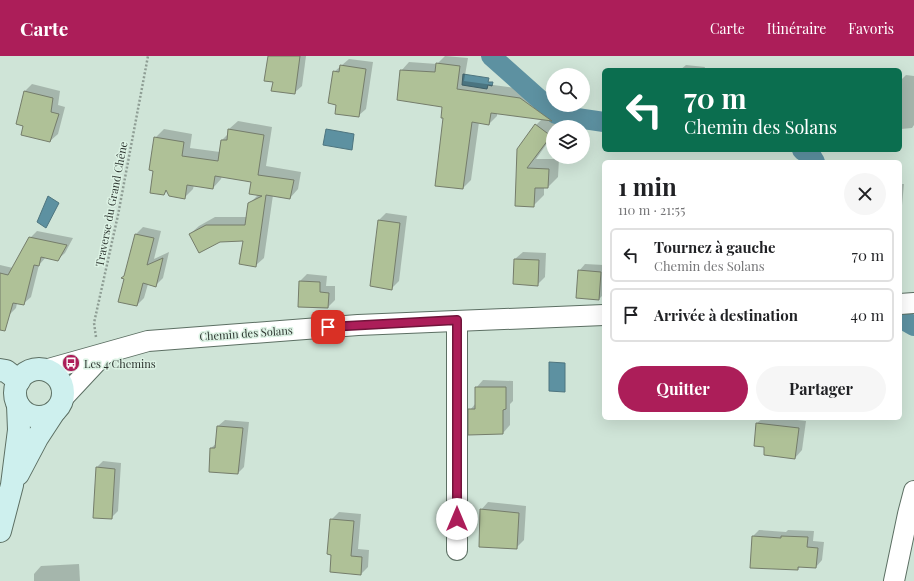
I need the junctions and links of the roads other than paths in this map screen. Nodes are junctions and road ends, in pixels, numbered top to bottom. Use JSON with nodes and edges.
{"nodes":[{"id":1,"x":914,"y":303,"type":"edge"},
{"id":2,"x":902,"y":304,"type":"edge"},
{"id":3,"x":602,"y":315,"type":"edge"},
{"id":4,"x":457,"y":320,"type":"junction"},
{"id":5,"x":105,"y":353,"type":"junction"},
{"id":6,"x":0,"y":370,"type":"edge"},
{"id":7,"x":45,"y":370,"type":"junction"},
{"id":8,"x":19,"y":381,"type":"junction"},
{"id":9,"x":18,"y":405,"type":"junction"},
{"id":10,"x":58,"y":406,"type":"junction"},
{"id":11,"x":12,"y":485,"type":"junction"},
{"id":12,"x":914,"y":491,"type":"edge"},
{"id":13,"x":0,"y":531,"type":"edge"},
{"id":14,"x":457,"y":550,"type":"dead end"},
{"id":15,"x":894,"y":581,"type":"edge"}],
"edges":[{"from":1,"to":2,"type":"street"},
{"from":3,"to":4,"type":"street","name":"Chemin des Solans"},
{"from":4,"to":5,"type":"street","name":"Chemin des Solans"},
{"from":4,"to":14,"type":"street"},
{"from":5,"to":7,"type":"street","name":"Chemin des Solans"},
{"from":5,"to":10,"type":"street"},
{"from":6,"to":8,"type":"street"},
{"from":7,"to":8,"type":"street"},
{"from":7,"to":10,"type":"street"},
{"from":8,"to":9,"type":"street"},
{"from":9,"to":10,"type":"street"},
{"from":9,"to":11,"type":"street"},
{"from":10,"to":11,"type":"street"},
{"from":11,"to":13,"type":"street"},
{"from":12,"to":15,"type":"street"}]}
